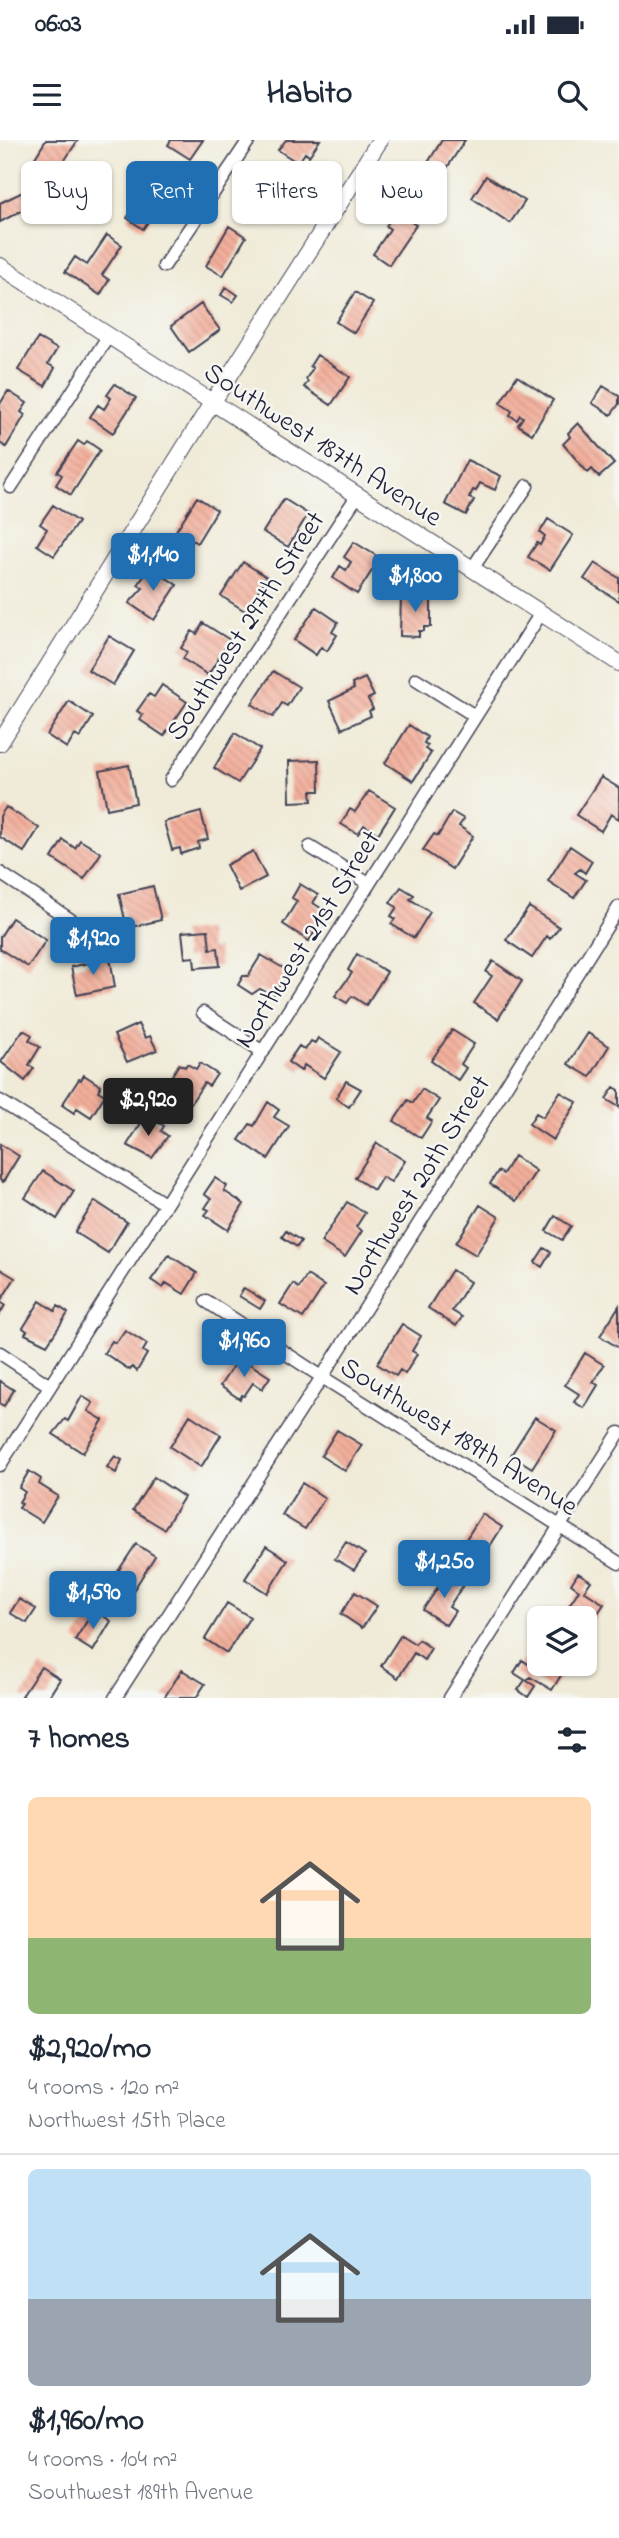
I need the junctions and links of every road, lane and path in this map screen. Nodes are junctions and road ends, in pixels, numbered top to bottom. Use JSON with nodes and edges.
{"nodes":[{"id":1,"x":249,"y":140,"type":"edge"},
{"id":2,"x":380,"y":140,"type":"edge"},
{"id":3,"x":0,"y":266,"type":"edge"},
{"id":4,"x":164,"y":266,"type":"dead end"},
{"id":5,"x":109,"y":335,"type":"junction"},
{"id":6,"x":212,"y":403,"type":"junction"},
{"id":7,"x":527,"y":486,"type":"dead end"},
{"id":8,"x":11,"y":487,"type":"dead end"},
{"id":9,"x":357,"y":496,"type":"junction"},
{"id":10,"x":472,"y":569,"type":"junction"},
{"id":11,"x":541,"y":613,"type":"junction"},
{"id":12,"x":619,"y":663,"type":"edge"},
{"id":13,"x":416,"y":679,"type":"dead end"},
{"id":14,"x":475,"y":716,"type":"junction"},
{"id":15,"x":2,"y":737,"type":"edge"},
{"id":16,"x":171,"y":780,"type":"dead end"},
{"id":17,"x":310,"y":847,"type":"dead end"},
{"id":18,"x":0,"y":873,"type":"edge"},
{"id":19,"x":369,"y":884,"type":"junction"},
{"id":20,"x":619,"y":907,"type":"edge"},
{"id":21,"x":83,"y":928,"type":"dead end"},
{"id":22,"x":202,"y":1013,"type":"dead end"},
{"id":23,"x":263,"y":1052,"type":"junction"},
{"id":24,"x":0,"y":1101,"type":"edge"},
{"id":25,"x":165,"y":1204,"type":"junction"},
{"id":26,"x":206,"y":1301,"type":"dead end"},
{"id":27,"x":0,"y":1353,"type":"edge"},
{"id":28,"x":322,"y":1377,"type":"junction"},
{"id":29,"x":50,"y":1386,"type":"junction"},
{"id":30,"x":619,"y":1433,"type":"edge"},
{"id":31,"x":0,"y":1465,"type":"edge"},
{"id":32,"x":560,"y":1525,"type":"junction"},
{"id":33,"x":619,"y":1563,"type":"edge"},
{"id":34,"x":115,"y":1698,"type":"edge"},
{"id":35,"x":450,"y":1698,"type":"edge"}],
"edges":[{"from":1,"to":4,"type":"street"},
{"from":2,"to":6,"type":"street"},
{"from":3,"to":5,"type":"street","name":"Southwest 187th Avenue"},
{"from":5,"to":6,"type":"street","name":"Southwest 187th Avenue"},
{"from":5,"to":8,"type":"street"},
{"from":6,"to":9,"type":"street","name":"Southwest 187th Avenue"},
{"from":6,"to":15,"type":"street"},
{"from":7,"to":10,"type":"street"},
{"from":9,"to":10,"type":"street","name":"Southwest 187th Avenue"},
{"from":9,"to":16,"type":"street","name":"Southwest 297th Street"},
{"from":10,"to":11,"type":"street","name":"Southwest 187th Avenue"},
{"from":11,"to":12,"type":"street","name":"Southwest 187th Avenue"},
{"from":11,"to":14,"type":"street","name":"Northwest 21st Street"},
{"from":13,"to":14,"type":"street"},
{"from":14,"to":19,"type":"street","name":"Northwest 21st Street"},
{"from":17,"to":19,"type":"street"},
{"from":18,"to":21,"type":"street"},
{"from":19,"to":23,"type":"street","name":"Northwest 21st Street"},
{"from":20,"to":28,"type":"street","name":"Northwest 20th Street"},
{"from":22,"to":23,"type":"street"},
{"from":23,"to":25,"type":"street","name":"Northwest 21st Street"},
{"from":24,"to":25,"type":"street"},
{"from":25,"to":29,"type":"street","name":"Northwest 21st Street"},
{"from":26,"to":28,"type":"street","name":"Southwest 189th Avenue"},
{"from":27,"to":29,"type":"street"},
{"from":28,"to":32,"type":"street","name":"Southwest 189th Avenue"},
{"from":28,"to":34,"type":"street","name":"Northwest 20th Street"},
{"from":29,"to":31,"type":"street","name":"Northwest 21st Street"},
{"from":30,"to":32,"type":"street"},
{"from":32,"to":33,"type":"street","name":"Southwest 189th Avenue"},
{"from":32,"to":35,"type":"street"}]}
